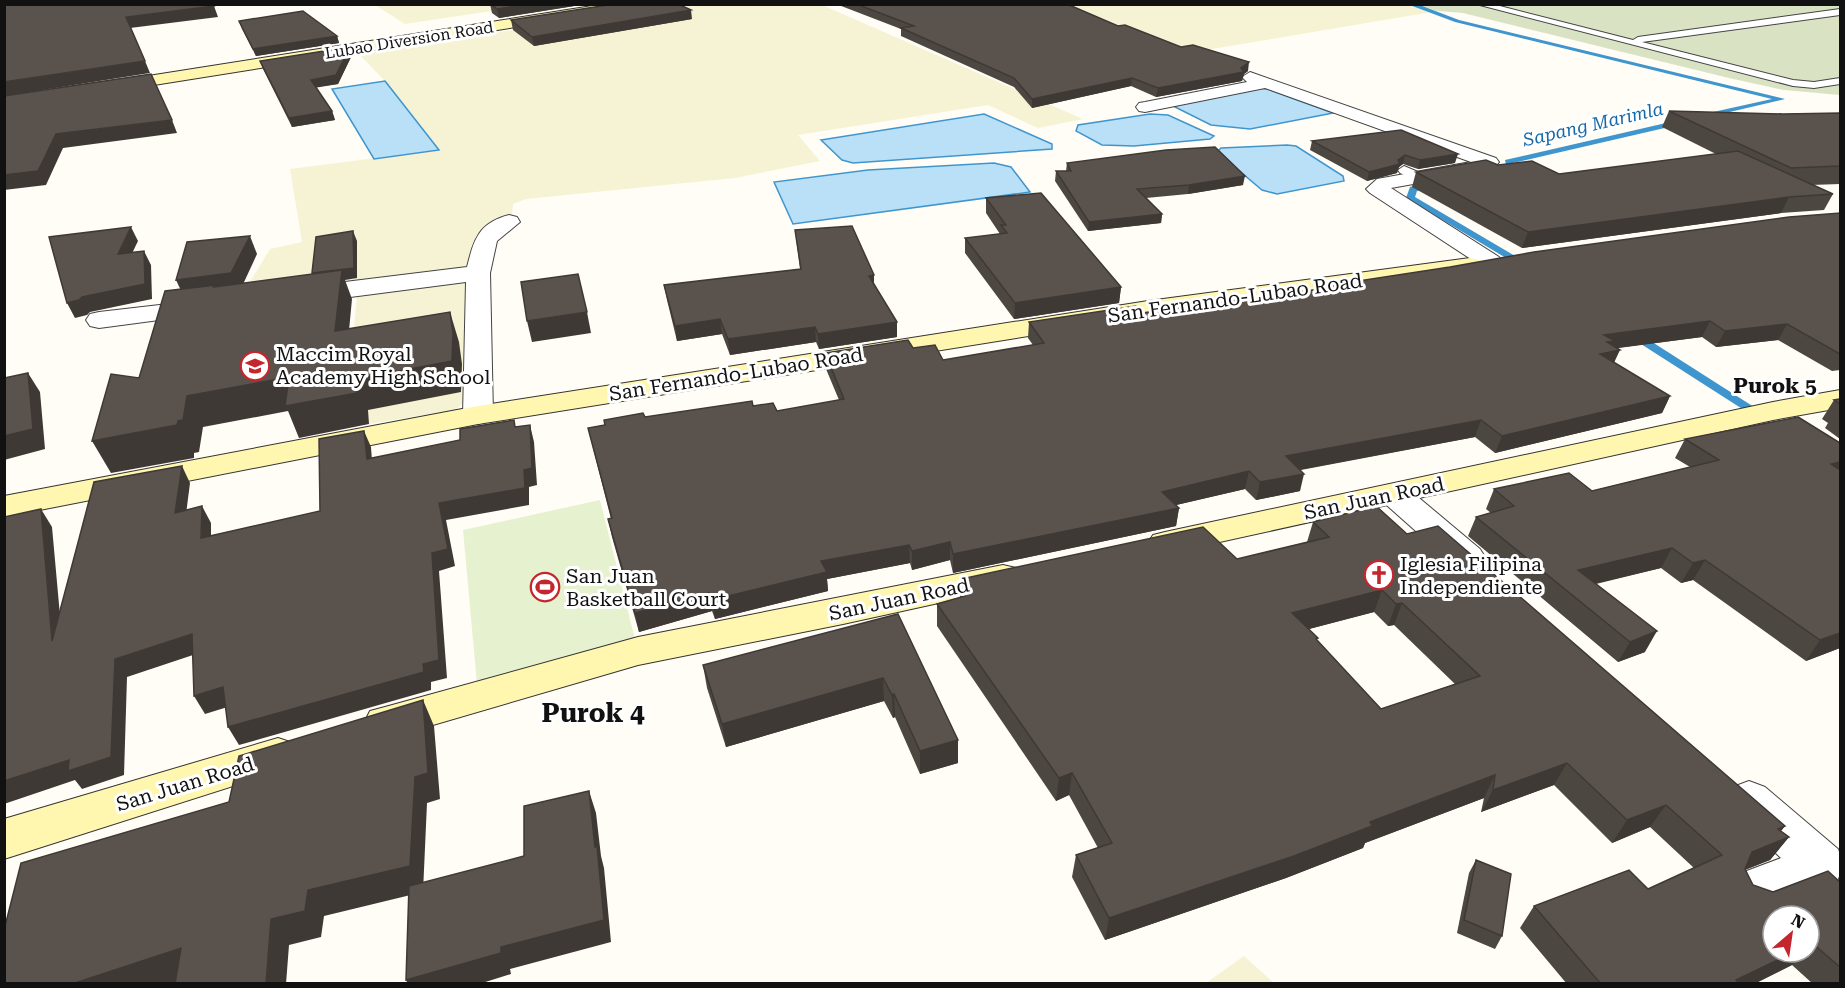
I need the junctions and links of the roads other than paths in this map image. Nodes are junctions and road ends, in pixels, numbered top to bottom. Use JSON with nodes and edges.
{"nodes":[{"id":1,"x":635,"y":4,"type":"edge"},
{"id":2,"x":1480,"y":4,"type":"edge"},
{"id":3,"x":1524,"y":4,"type":"edge"},
{"id":4,"x":1808,"y":7,"type":"dead end"},
{"id":5,"x":1495,"y":8,"type":"junction"},
{"id":6,"x":1837,"y":14,"type":"edge"},
{"id":7,"x":1627,"y":42,"type":"junction"},
{"id":8,"x":1840,"y":81,"type":"edge"},
{"id":9,"x":98,"y":89,"type":"edge"},
{"id":10,"x":1145,"y":107,"type":"dead end"},
{"id":11,"x":509,"y":222,"type":"dead end"},
{"id":12,"x":478,"y":273,"type":"junction"},
{"id":13,"x":278,"y":299,"type":"edge"},
{"id":14,"x":221,"y":306,"type":"edge"},
{"id":15,"x":99,"y":320,"type":"dead end"},
{"id":16,"x":1840,"y":399,"type":"edge"},
{"id":17,"x":1773,"y":411,"type":"junction"},
{"id":18,"x":478,"y":415,"type":"junction"},
{"id":19,"x":1812,"y":435,"type":"edge"},
{"id":20,"x":1394,"y":494,"type":"junction"},
{"id":21,"x":4,"y":507,"type":"edge"},
{"id":22,"x":1130,"y":550,"type":"edge"},
{"id":23,"x":1038,"y":570,"type":"edge"},
{"id":24,"x":1494,"y":580,"type":"edge"},
{"id":25,"x":1721,"y":776,"type":"edge"},
{"id":26,"x":4,"y":839,"type":"edge"},
{"id":27,"x":1753,"y":890,"type":"edge"}],
"edges":[{"from":1,"to":9,"type":"street","name":"Lubao Diversion Road"},
{"from":2,"to":5,"type":"lane"},
{"from":3,"to":5,"type":"lane"},
{"from":4,"to":6,"type":"lane"},
{"from":5,"to":7,"type":"lane"},
{"from":6,"to":7,"type":"lane"},
{"from":7,"to":8,"type":"lane"},
{"from":10,"to":18,"type":"street","name":"San Fernando-Lubao Road"},
{"from":11,"to":12,"type":"street"},
{"from":12,"to":13,"type":"street"},
{"from":12,"to":18,"type":"street"},
{"from":14,"to":15,"type":"street"},
{"from":16,"to":17,"type":"street","name":"San Juan Road"},
{"from":17,"to":19,"type":"street"},
{"from":17,"to":20,"type":"street","name":"San Juan Road"},
{"from":18,"to":21,"type":"street","name":"San Fernando-Lubao Road"},
{"from":20,"to":22,"type":"street","name":"San Juan Road"},
{"from":20,"to":24,"type":"street"},
{"from":23,"to":26,"type":"street","name":"San Juan Road"},
{"from":25,"to":27,"type":"street"}]}
